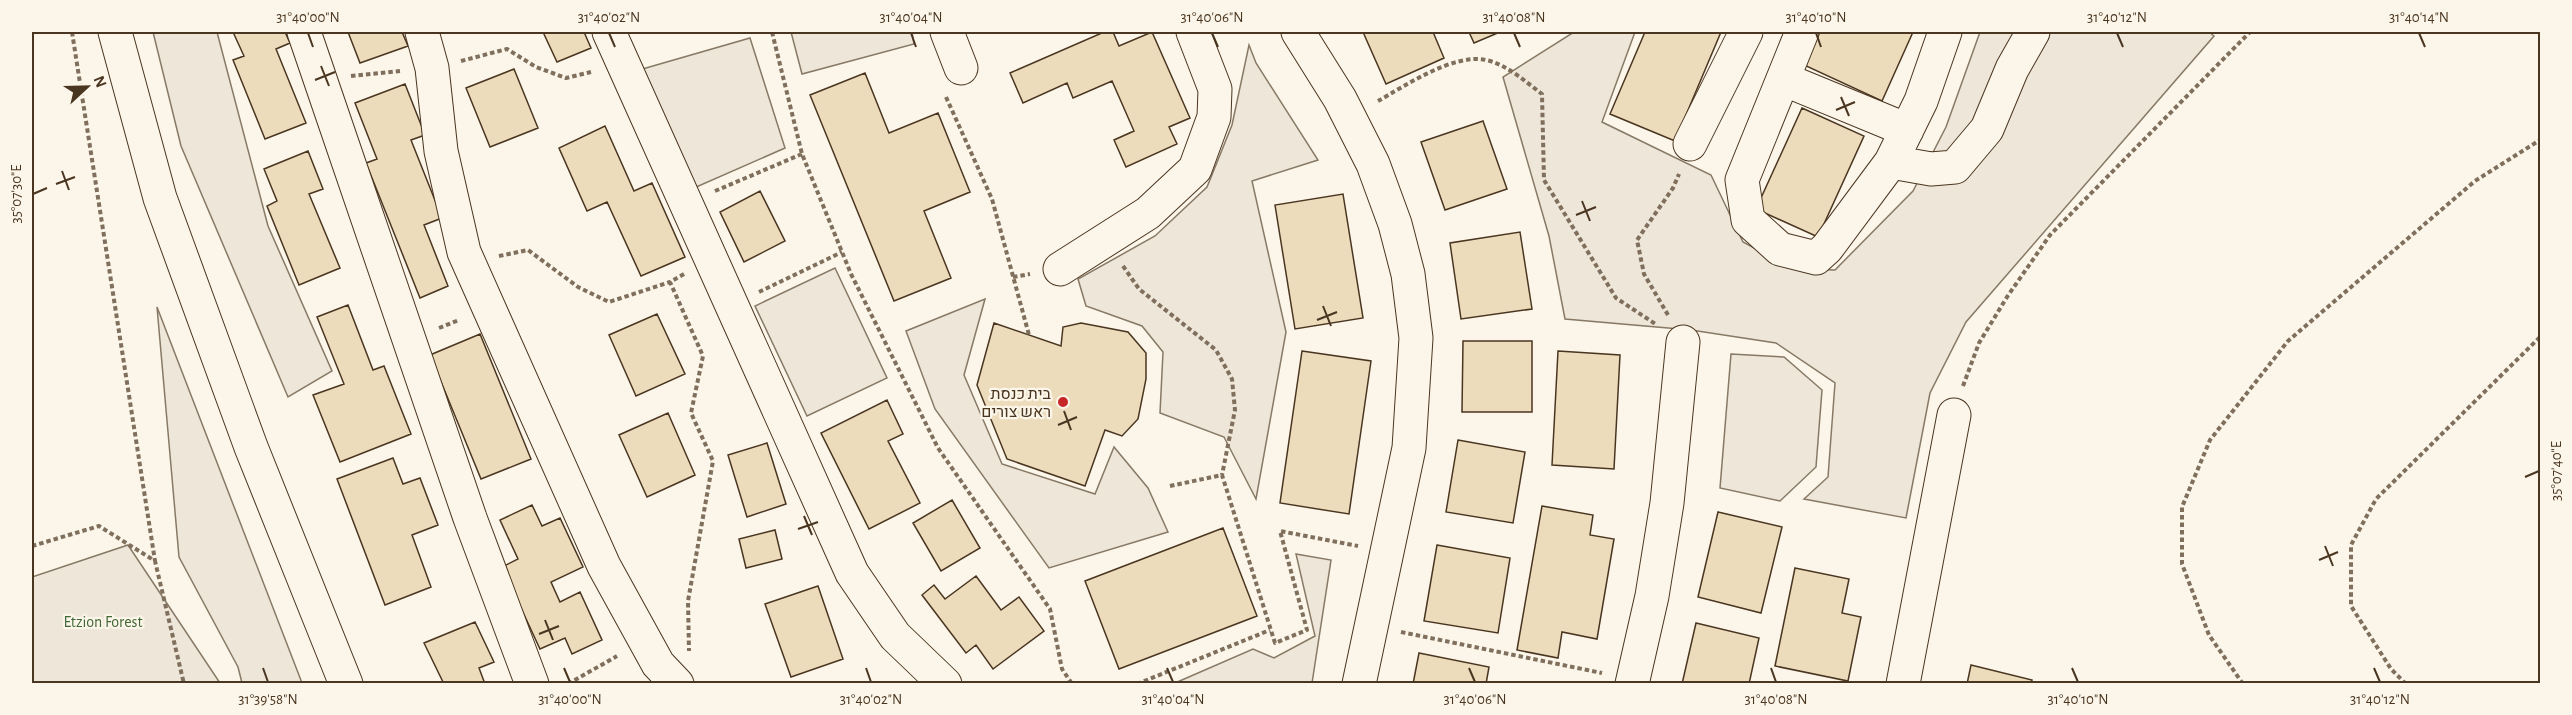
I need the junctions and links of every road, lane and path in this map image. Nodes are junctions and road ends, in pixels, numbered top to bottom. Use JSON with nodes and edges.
{"nodes":[{"id":1,"x":72,"y":32,"type":"edge"},
{"id":2,"x":115,"y":32,"type":"edge"},
{"id":3,"x":304,"y":32,"type":"edge"},
{"id":4,"x":422,"y":32,"type":"edge"},
{"id":5,"x":609,"y":32,"type":"edge"},
{"id":6,"x":772,"y":32,"type":"edge"},
{"id":7,"x":946,"y":32,"type":"edge"},
{"id":8,"x":1193,"y":32,"type":"edge"},
{"id":9,"x":1298,"y":32,"type":"edge"},
{"id":10,"x":1746,"y":32,"type":"edge"},
{"id":11,"x":1802,"y":32,"type":"edge"},
{"id":12,"x":1945,"y":32,"type":"edge"},
{"id":13,"x":2033,"y":32,"type":"edge"},
{"id":14,"x":2250,"y":32,"type":"edge"},
{"id":15,"x":624,"y":64,"type":"junction"},
{"id":16,"x":432,"y":68,"type":"junction"},
{"id":17,"x":951,"y":78,"type":"joint"},
{"id":18,"x":1783,"y":79,"type":"junction"},
{"id":19,"x":321,"y":80,"type":"junction"},
{"id":20,"x":1349,"y":117,"type":"junction"},
{"id":21,"x":1907,"y":130,"type":"junction"},
{"id":22,"x":2541,"y":140,"type":"edge"},
{"id":23,"x":1690,"y":144,"type":"joint"},
{"id":24,"x":802,"y":154,"type":"junction"},
{"id":25,"x":1891,"y":162,"type":"junction"},
{"id":26,"x":686,"y":203,"type":"junction"},
{"id":27,"x":1105,"y":241,"type":"junction"},
{"id":28,"x":842,"y":252,"type":"junction"},
{"id":29,"x":712,"y":260,"type":"junction"},
{"id":30,"x":468,"y":261,"type":"junction"},
{"id":31,"x":1060,"y":269,"type":"dead end"},
{"id":32,"x":670,"y":282,"type":"junction"},
{"id":33,"x":732,"y":304,"type":"junction"},
{"id":34,"x":488,"y":308,"type":"junction"},
{"id":35,"x":1029,"y":335,"type":"dead end"},
{"id":36,"x":2541,"y":337,"type":"edge"},
{"id":37,"x":410,"y":340,"type":"junction"},
{"id":38,"x":1683,"y":342,"type":"junction"},
{"id":39,"x":1954,"y":415,"type":"joint"},
{"id":40,"x":1222,"y":475,"type":"junction"},
{"id":41,"x":1170,"y":486,"type":"dead end"},
{"id":42,"x":32,"y":546,"type":"edge"},
{"id":43,"x":1387,"y":551,"type":"junction"},
{"id":44,"x":155,"y":561,"type":"junction"},
{"id":45,"x":1371,"y":626,"type":"junction"},
{"id":46,"x":1270,"y":629,"type":"junction"},
{"id":47,"x":644,"y":641,"type":"junction"},
{"id":48,"x":683,"y":672,"type":"edge"},
{"id":49,"x":1633,"y":681,"type":"edge"},
{"id":50,"x":184,"y":684,"type":"edge"},
{"id":51,"x":346,"y":684,"type":"edge"},
{"id":52,"x":532,"y":684,"type":"edge"},
{"id":53,"x":568,"y":684,"type":"edge"},
{"id":54,"x":945,"y":684,"type":"edge"},
{"id":55,"x":1072,"y":684,"type":"edge"},
{"id":56,"x":1137,"y":684,"type":"edge"},
{"id":57,"x":1359,"y":684,"type":"edge"},
{"id":58,"x":1903,"y":684,"type":"edge"},
{"id":59,"x":2243,"y":684,"type":"edge"},
{"id":60,"x":2406,"y":684,"type":"edge"}],
"edges":[{"from":1,"to":44,"type":"path"},
{"from":2,"to":51,"type":"street"},
{"from":3,"to":19,"type":"street"},
{"from":4,"to":16,"type":"street"},
{"from":5,"to":15,"type":"street"},
{"from":6,"to":24,"type":"path"},
{"from":7,"to":17,"type":"street"},
{"from":8,"to":27,"type":"street"},
{"from":9,"to":20,"type":"street"},
{"from":10,"to":23,"type":"street"},
{"from":11,"to":18,"type":"street"},
{"from":12,"to":21,"type":"street"},
{"from":13,"to":25,"type":"street"},
{"from":14,"to":39,"type":"path"},
{"from":15,"to":16,"type":"path"},
{"from":15,"to":26,"type":"street"},
{"from":16,"to":19,"type":"path"},
{"from":16,"to":30,"type":"street"},
{"from":17,"to":35,"type":"path"},
{"from":18,"to":21,"type":"street"},
{"from":18,"to":25,"type":"street"},
{"from":19,"to":37,"type":"street"},
{"from":20,"to":38,"type":"path"},
{"from":20,"to":43,"type":"street"},
{"from":21,"to":25,"type":"street"},
{"from":22,"to":59,"type":"path"},
{"from":23,"to":38,"type":"path"},
{"from":24,"to":26,"type":"path"},
{"from":24,"to":28,"type":"path"},
{"from":26,"to":29,"type":"street"},
{"from":27,"to":31,"type":"street"},
{"from":27,"to":40,"type":"path"},
{"from":28,"to":33,"type":"path"},
{"from":28,"to":55,"type":"path"},
{"from":29,"to":32,"type":"path"},
{"from":29,"to":33,"type":"street"},
{"from":30,"to":32,"type":"path"},
{"from":30,"to":34,"type":"street"},
{"from":32,"to":48,"type":"path"},
{"from":33,"to":54,"type":"street"},
{"from":34,"to":37,"type":"path"},
{"from":34,"to":47,"type":"street"},
{"from":36,"to":60,"type":"path"},
{"from":37,"to":52,"type":"street"},
{"from":38,"to":49,"type":"street"},
{"from":39,"to":58,"type":"street"},
{"from":40,"to":41,"type":"path"},
{"from":40,"to":46,"type":"path"},
{"from":42,"to":44,"type":"path"},
{"from":43,"to":45,"type":"street"},
{"from":43,"to":46,"type":"path"},
{"from":44,"to":50,"type":"path"},
{"from":45,"to":49,"type":"path"},
{"from":45,"to":57,"type":"street"},
{"from":46,"to":56,"type":"path"},
{"from":47,"to":48,"type":"street"},
{"from":47,"to":53,"type":"path"}]}
